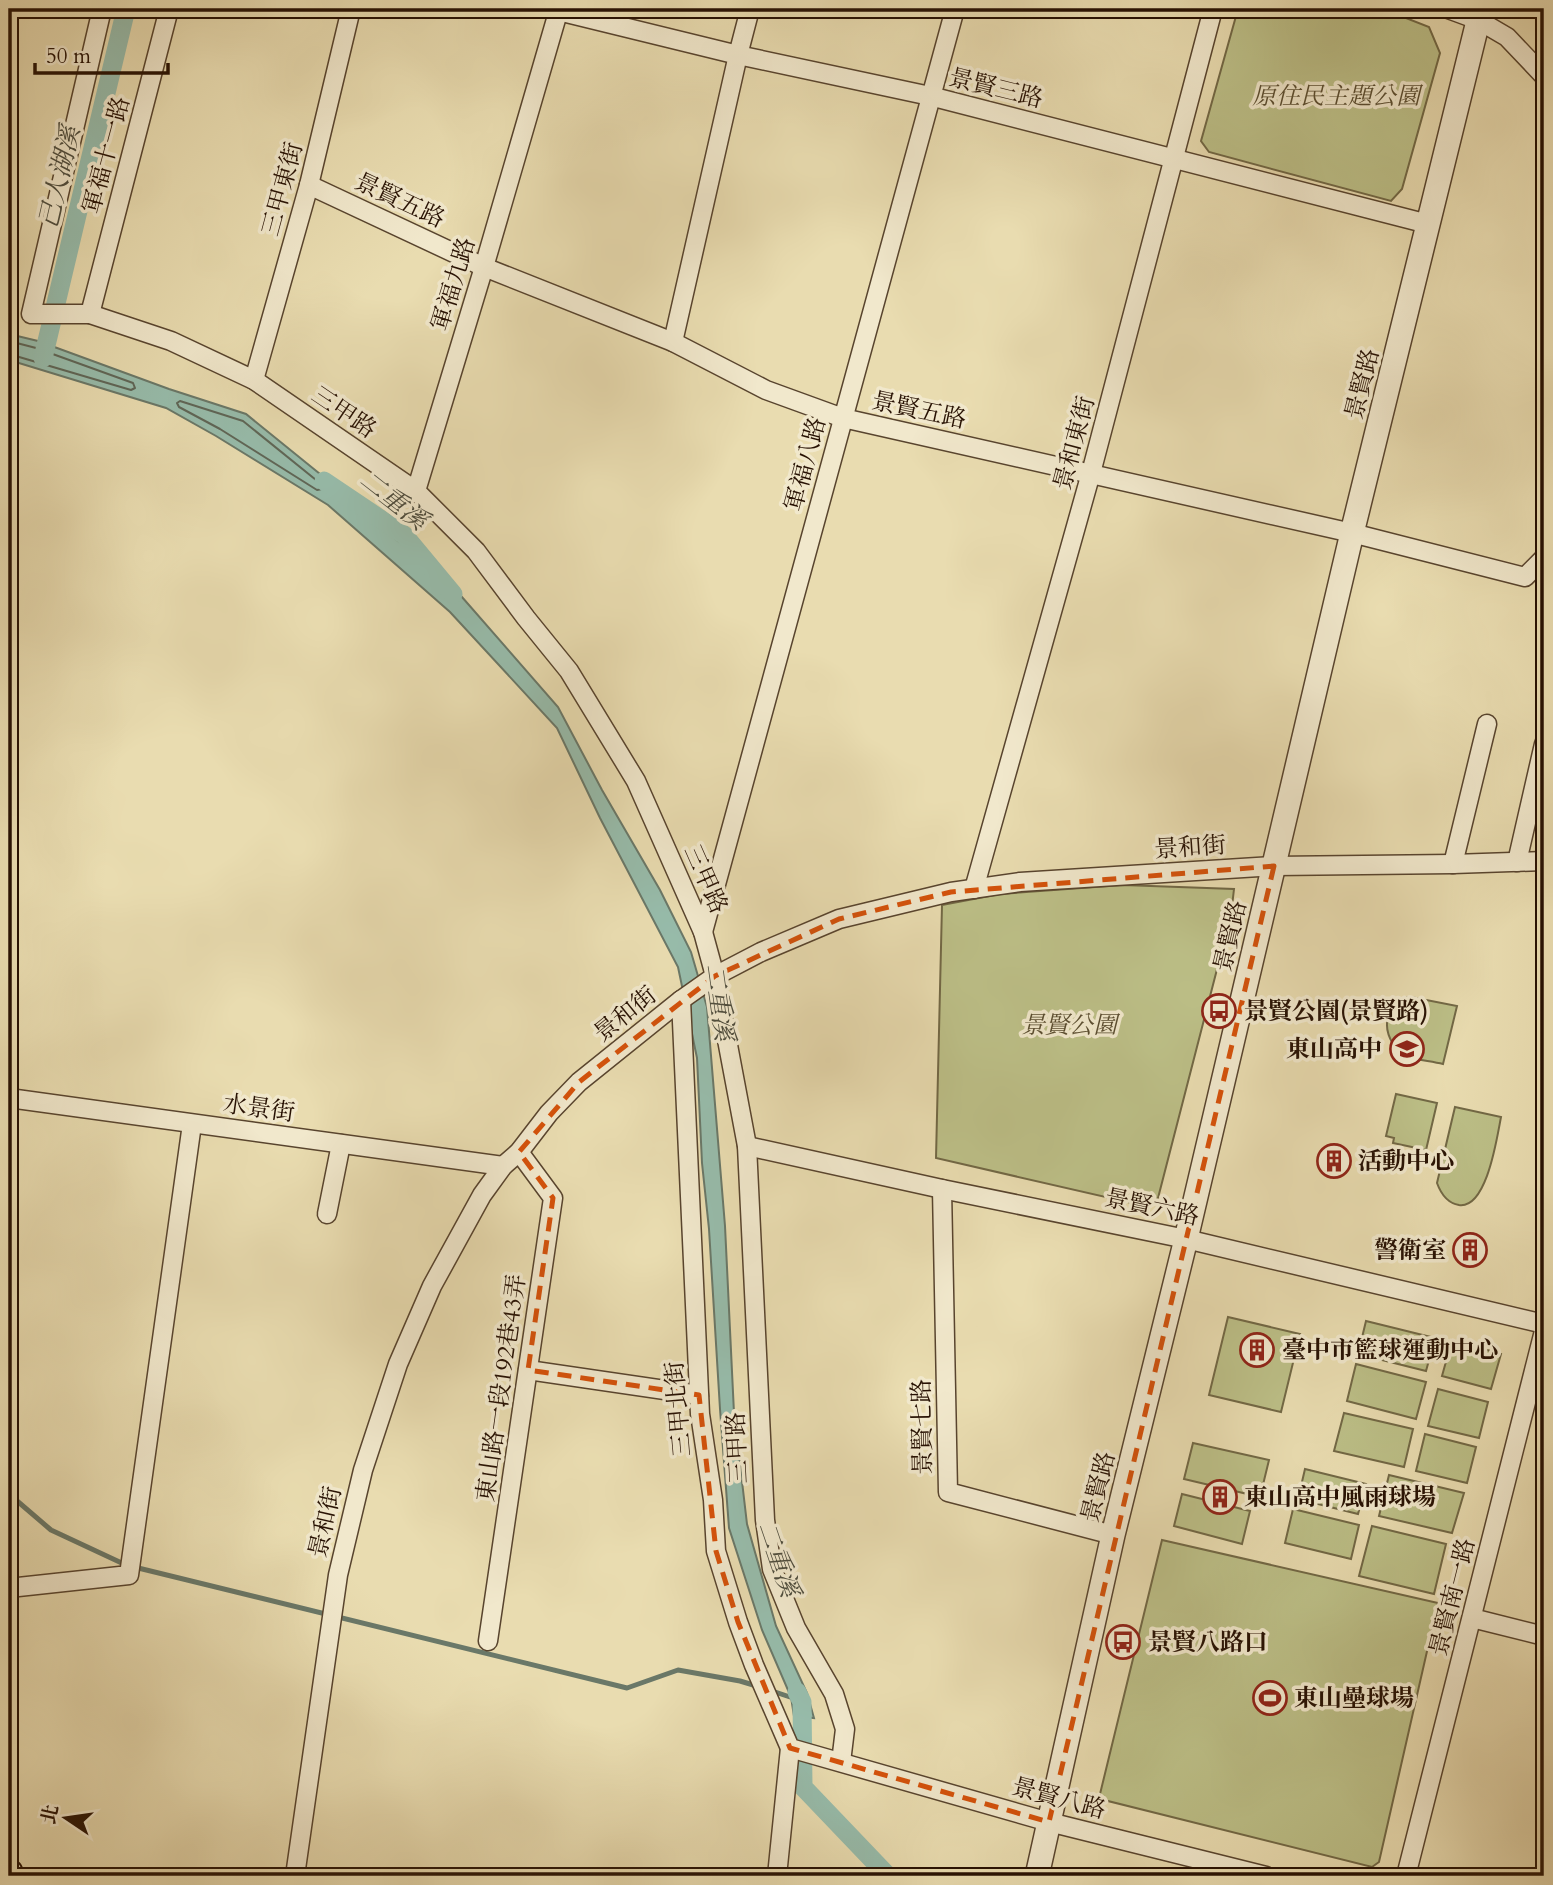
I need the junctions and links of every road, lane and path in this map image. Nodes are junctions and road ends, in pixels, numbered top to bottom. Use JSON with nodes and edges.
{"nodes":[{"id":1,"x":102,"y":9,"type":"edge"},
{"id":2,"x":169,"y":9,"type":"edge"},
{"id":3,"x":351,"y":9,"type":"edge"},
{"id":4,"x":750,"y":9,"type":"edge"},
{"id":5,"x":955,"y":9,"type":"edge"},
{"id":6,"x":1213,"y":9,"type":"edge"},
{"id":7,"x":1448,"y":9,"type":"edge"},
{"id":8,"x":556,"y":10,"type":"edge"},
{"id":9,"x":1480,"y":14,"type":"edge"},
{"id":10,"x":738,"y":55,"type":"junction"},
{"id":11,"x":1544,"y":76,"type":"edge"},
{"id":12,"x":930,"y":96,"type":"junction"},
{"id":13,"x":1174,"y":158,"type":"junction"},
{"id":14,"x":309,"y":185,"type":"junction"},
{"id":15,"x":1428,"y":224,"type":"junction"},
{"id":16,"x":484,"y":267,"type":"junction"},
{"id":17,"x":90,"y":314,"type":"junction"},
{"id":18,"x":673,"y":342,"type":"junction"},
{"id":19,"x":254,"y":380,"type":"junction"},
{"id":20,"x":843,"y":418,"type":"junction"},
{"id":21,"x":1091,"y":473,"type":"junction"},
{"id":22,"x":416,"y":491,"type":"junction"},
{"id":23,"x":1352,"y":533,"type":"junction"},
{"id":24,"x":1544,"y":558,"type":"edge"},
{"id":25,"x":1486,"y":724,"type":"dead end"},
{"id":26,"x":1544,"y":744,"type":"edge"},
{"id":27,"x":1544,"y":861,"type":"edge"},
{"id":28,"x":1517,"y":862,"type":"junction"},
{"id":29,"x":1453,"y":864,"type":"junction"},
{"id":30,"x":1274,"y":866,"type":"junction"},
{"id":31,"x":974,"y":889,"type":"junction"},
{"id":32,"x":704,"y":932,"type":"junction"},
{"id":33,"x":715,"y":976,"type":"junction"},
{"id":34,"x":681,"y":1000,"type":"junction"},
{"id":35,"x":9,"y":1098,"type":"edge"},
{"id":36,"x":192,"y":1124,"type":"junction"},
{"id":37,"x":341,"y":1144,"type":"junction"},
{"id":38,"x":747,"y":1146,"type":"junction"},
{"id":39,"x":519,"y":1152,"type":"junction"},
{"id":40,"x":503,"y":1166,"type":"junction"},
{"id":41,"x":942,"y":1189,"type":"junction"},
{"id":42,"x":327,"y":1214,"type":"dead end"},
{"id":43,"x":1186,"y":1239,"type":"junction"},
{"id":44,"x":1544,"y":1324,"type":"edge"},
{"id":45,"x":1544,"y":1331,"type":"edge"},
{"id":46,"x":528,"y":1370,"type":"junction"},
{"id":47,"x":699,"y":1395,"type":"junction"},
{"id":48,"x":1113,"y":1535,"type":"junction"},
{"id":49,"x":9,"y":1588,"type":"edge"},
{"id":50,"x":1472,"y":1618,"type":"junction"},
{"id":51,"x":1544,"y":1636,"type":"edge"},
{"id":52,"x":488,"y":1641,"type":"dead end"},
{"id":53,"x":790,"y":1748,"type":"junction"},
{"id":54,"x":841,"y":1762,"type":"junction"},
{"id":55,"x":1049,"y":1822,"type":"junction"},
{"id":56,"x":295,"y":1876,"type":"edge"},
{"id":57,"x":777,"y":1876,"type":"edge"},
{"id":58,"x":1037,"y":1876,"type":"edge"},
{"id":59,"x":1266,"y":1876,"type":"edge"},
{"id":60,"x":1406,"y":1876,"type":"edge"}],
"edges":[{"from":1,"to":17,"type":"street","name":"三甲路"},
{"from":2,"to":17,"type":"street","name":"軍福十一路"},
{"from":3,"to":14,"type":"street","name":"三甲東街"},
{"from":4,"to":10,"type":"street"},
{"from":5,"to":12,"type":"street","name":"軍福八路"},
{"from":6,"to":13,"type":"street","name":"景和東街"},
{"from":7,"to":9,"type":"street"},
{"from":8,"to":10,"type":"street","name":"景賢三路"},
{"from":8,"to":16,"type":"street","name":"軍福九路"},
{"from":9,"to":11,"type":"street"},
{"from":9,"to":15,"type":"street","name":"景賢路"},
{"from":10,"to":12,"type":"street","name":"景賢三路"},
{"from":10,"to":18,"type":"street"},
{"from":12,"to":13,"type":"street","name":"景賢三路"},
{"from":12,"to":20,"type":"street","name":"軍福八路"},
{"from":13,"to":15,"type":"street","name":"景賢三路"},
{"from":13,"to":21,"type":"street","name":"景和東街"},
{"from":14,"to":16,"type":"street","name":"景賢五路"},
{"from":14,"to":19,"type":"street","name":"三甲東街"},
{"from":15,"to":23,"type":"street","name":"景賢路"},
{"from":16,"to":18,"type":"street","name":"景賢五路"},
{"from":16,"to":22,"type":"street","name":"軍福九路"},
{"from":17,"to":19,"type":"street","name":"三甲路"},
{"from":18,"to":20,"type":"street","name":"景賢五路"},
{"from":19,"to":22,"type":"street","name":"三甲路"},
{"from":20,"to":21,"type":"street","name":"景賢五路"},
{"from":20,"to":32,"type":"street","name":"軍福八路"},
{"from":21,"to":23,"type":"street","name":"景賢五路"},
{"from":21,"to":31,"type":"street","name":"景和東街"},
{"from":22,"to":32,"type":"street","name":"三甲路"},
{"from":23,"to":24,"type":"street","name":"景賢五路"},
{"from":23,"to":30,"type":"street","name":"景賢路"},
{"from":25,"to":29,"type":"street"},
{"from":26,"to":28,"type":"street"},
{"from":27,"to":28,"type":"street","name":"景和街"},
{"from":28,"to":29,"type":"street","name":"景和街"},
{"from":29,"to":30,"type":"street","name":"景和街"},
{"from":30,"to":31,"type":"street","name":"景和街"},
{"from":30,"to":43,"type":"street","name":"景賢路"},
{"from":31,"to":33,"type":"street","name":"景和街"},
{"from":32,"to":33,"type":"street","name":"三甲路"},
{"from":33,"to":34,"type":"street","name":"景和街"},
{"from":33,"to":38,"type":"street","name":"三甲路"},
{"from":34,"to":39,"type":"street","name":"景和街"},
{"from":34,"to":47,"type":"street","name":"三甲北街"},
{"from":35,"to":36,"type":"street","name":"水景街"},
{"from":36,"to":37,"type":"street","name":"水景街"},
{"from":36,"to":49,"type":"street"},
{"from":37,"to":40,"type":"street","name":"水景街"},
{"from":37,"to":42,"type":"street"},
{"from":38,"to":41,"type":"street","name":"景賢六路"},
{"from":38,"to":54,"type":"street","name":"三甲路"},
{"from":39,"to":40,"type":"street","name":"景和街"},
{"from":39,"to":46,"type":"street","name":"東山路一段192巷43弄"},
{"from":40,"to":56,"type":"street","name":"景和街"},
{"from":41,"to":43,"type":"street","name":"景賢六路"},
{"from":41,"to":48,"type":"street","name":"景賢七路"},
{"from":43,"to":44,"type":"street","name":"景賢六路"},
{"from":43,"to":48,"type":"street","name":"景賢路"},
{"from":45,"to":50,"type":"street","name":"景賢南一路"},
{"from":46,"to":47,"type":"street"},
{"from":46,"to":52,"type":"street","name":"東山路一段192巷43弄"},
{"from":47,"to":53,"type":"street","name":"三甲北街"},
{"from":48,"to":55,"type":"street","name":"景賢路"},
{"from":50,"to":51,"type":"street"},
{"from":50,"to":60,"type":"street","name":"景賢南一路"},
{"from":53,"to":54,"type":"street"},
{"from":53,"to":57,"type":"street"},
{"from":54,"to":55,"type":"street","name":"景賢八路"},
{"from":55,"to":58,"type":"street","name":"景賢路"},
{"from":55,"to":59,"type":"street","name":"景賢八路"}]}
